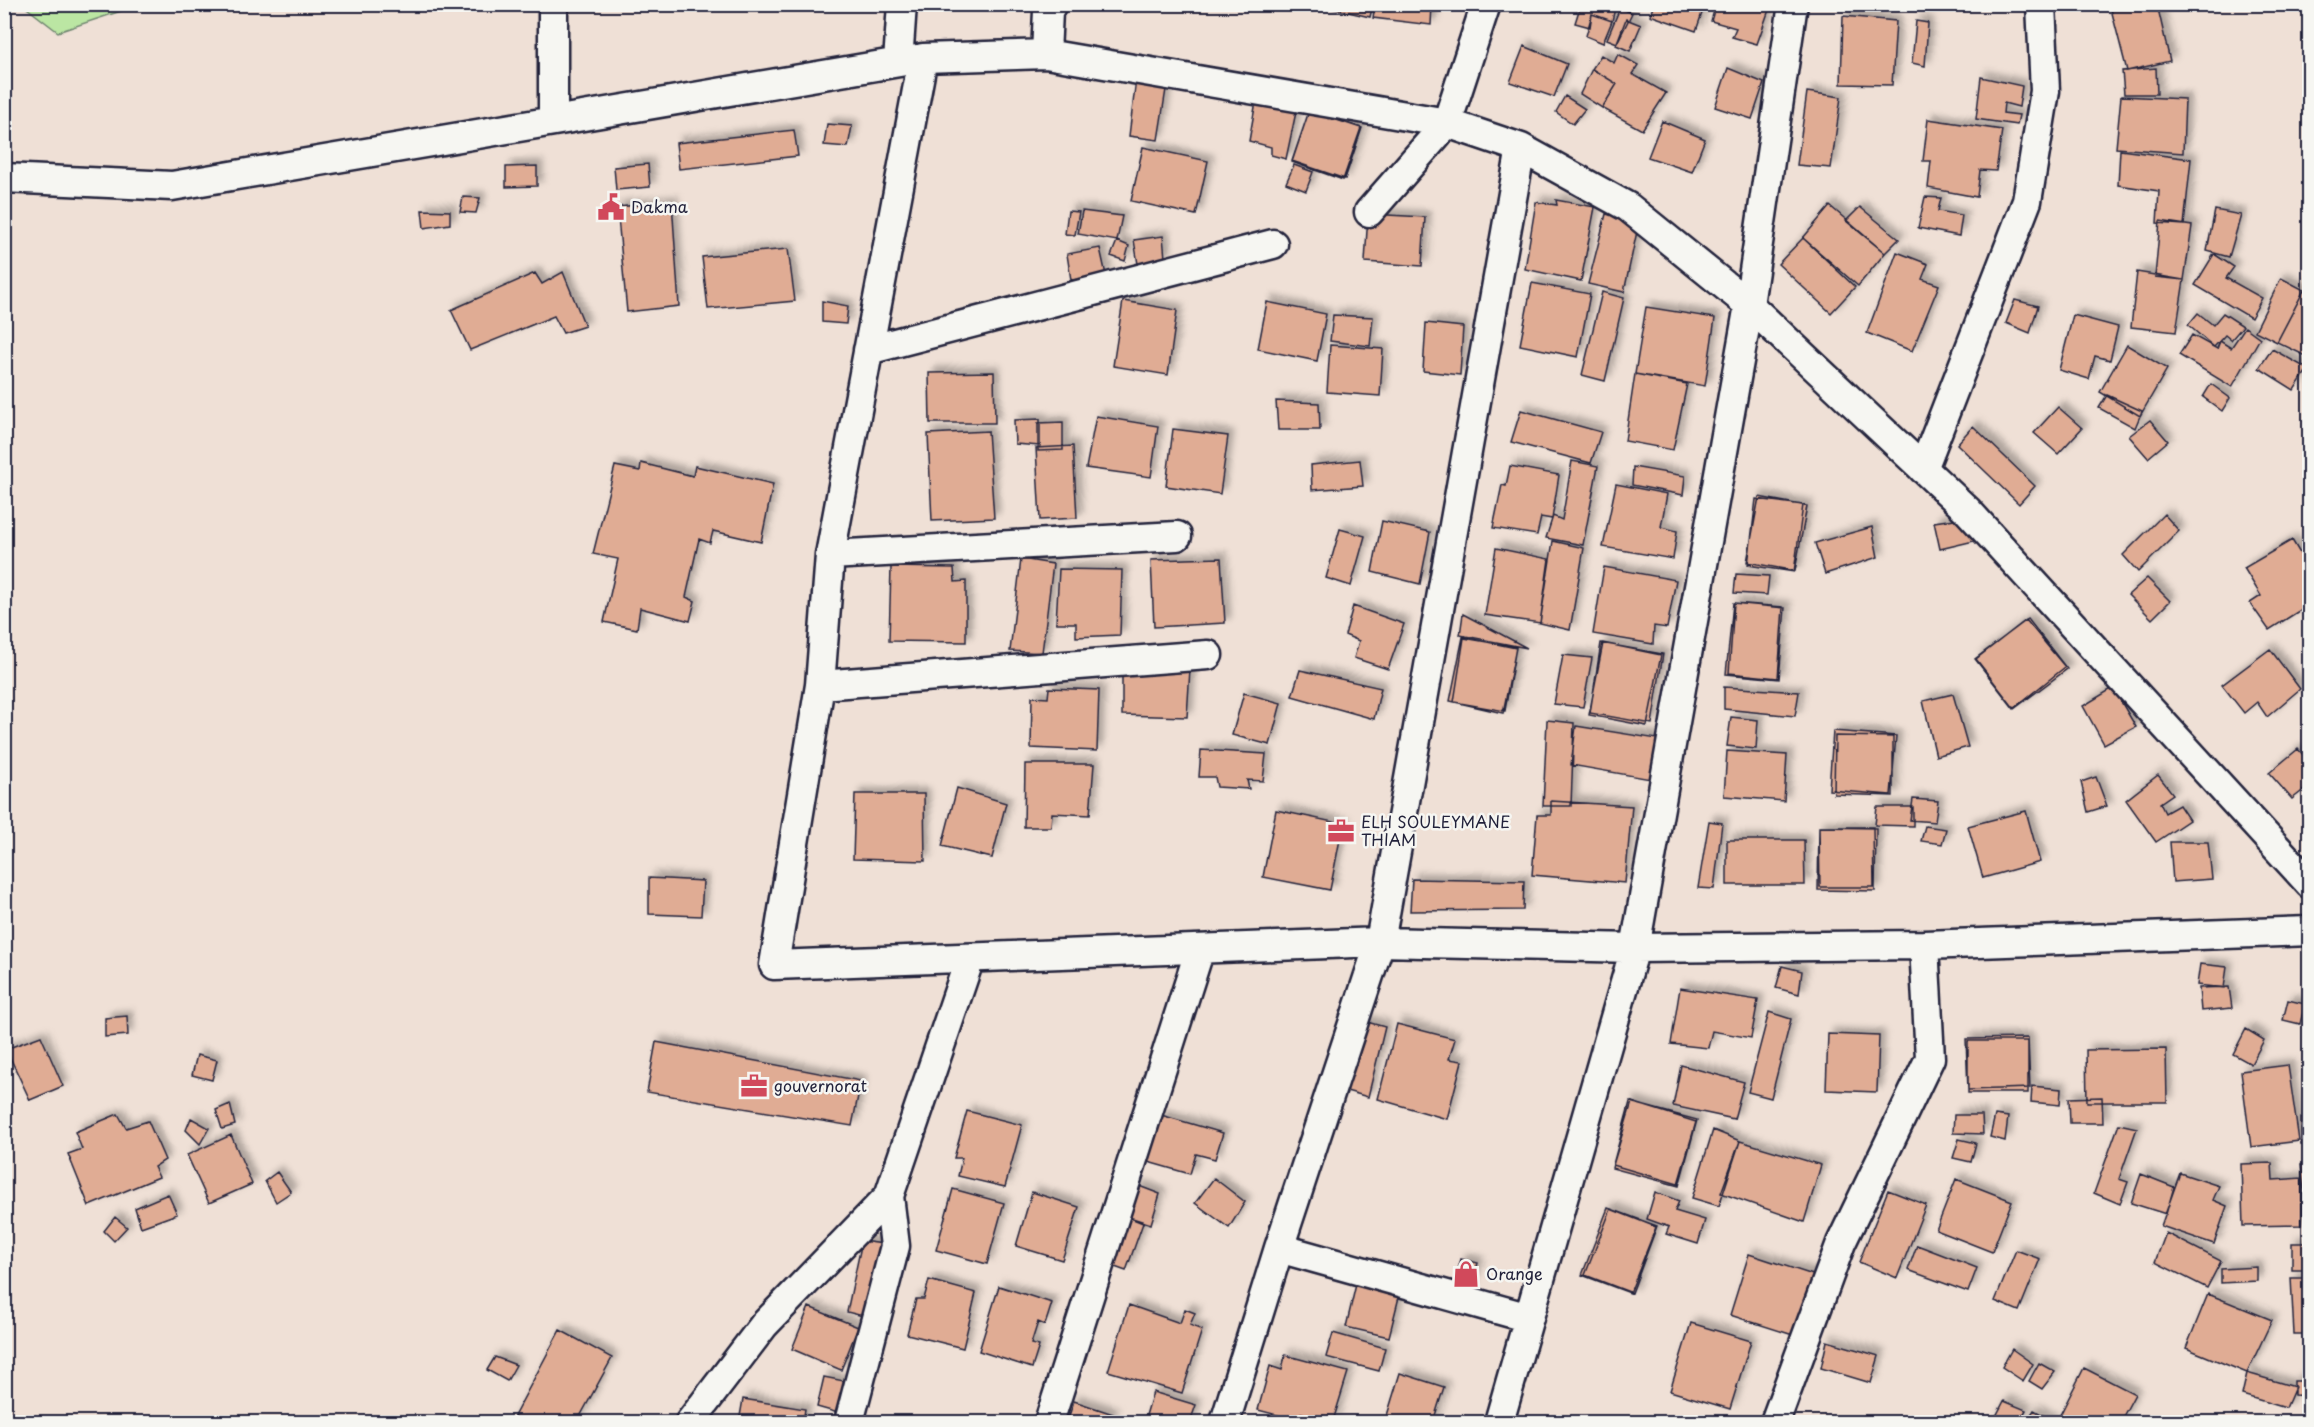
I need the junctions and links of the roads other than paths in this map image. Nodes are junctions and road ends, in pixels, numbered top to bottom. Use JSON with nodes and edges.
{"nodes":[{"id":1,"x":553,"y":4,"type":"edge"},
{"id":2,"x":902,"y":4,"type":"edge"},
{"id":3,"x":1052,"y":4,"type":"edge"},
{"id":4,"x":1486,"y":4,"type":"edge"},
{"id":5,"x":1793,"y":4,"type":"edge"},
{"id":6,"x":2042,"y":4,"type":"edge"},
{"id":7,"x":1046,"y":54,"type":"junction"},
{"id":8,"x":911,"y":60,"type":"junction"},
{"id":9,"x":553,"y":121,"type":"junction"},
{"id":10,"x":1448,"y":123,"type":"junction"},
{"id":11,"x":1521,"y":148,"type":"junction"},
{"id":12,"x":4,"y":178,"type":"edge"},
{"id":13,"x":1369,"y":212,"type":"dead end"},
{"id":14,"x":1273,"y":244,"type":"dead end"},
{"id":15,"x":1749,"y":304,"type":"junction"},
{"id":16,"x":868,"y":350,"type":"junction"},
{"id":17,"x":1923,"y":469,"type":"junction"},
{"id":18,"x":1176,"y":536,"type":"dead end"},
{"id":19,"x":830,"y":555,"type":"junction"},
{"id":20,"x":1208,"y":655,"type":"dead end"},
{"id":21,"x":820,"y":685,"type":"junction"},
{"id":22,"x":2310,"y":884,"type":"edge"},
{"id":23,"x":2310,"y":931,"type":"edge"},
{"id":24,"x":1380,"y":942,"type":"junction"},
{"id":25,"x":1924,"y":945,"type":"junction"},
{"id":26,"x":1635,"y":948,"type":"junction"},
{"id":27,"x":1200,"y":949,"type":"junction"},
{"id":28,"x":970,"y":958,"type":"junction"},
{"id":29,"x":889,"y":1196,"type":"junction"},
{"id":30,"x":1279,"y":1248,"type":"junction"},
{"id":31,"x":1529,"y":1318,"type":"junction"},
{"id":32,"x":690,"y":1422,"type":"edge"},
{"id":33,"x":849,"y":1422,"type":"edge"},
{"id":34,"x":1049,"y":1422,"type":"edge"},
{"id":35,"x":1226,"y":1422,"type":"edge"},
{"id":36,"x":1499,"y":1422,"type":"edge"},
{"id":37,"x":1775,"y":1422,"type":"edge"}],
"edges":[{"from":1,"to":9,"type":"street"},
{"from":2,"to":8,"type":"street"},
{"from":3,"to":7,"type":"street"},
{"from":4,"to":10,"type":"street"},
{"from":5,"to":15,"type":"street"},
{"from":6,"to":17,"type":"street"},
{"from":7,"to":8,"type":"street"},
{"from":7,"to":10,"type":"street"},
{"from":8,"to":9,"type":"street"},
{"from":8,"to":16,"type":"street"},
{"from":9,"to":12,"type":"street"},
{"from":10,"to":11,"type":"street"},
{"from":10,"to":13,"type":"street"},
{"from":11,"to":15,"type":"street"},
{"from":11,"to":24,"type":"street"},
{"from":14,"to":16,"type":"street"},
{"from":15,"to":17,"type":"street"},
{"from":15,"to":26,"type":"street"},
{"from":16,"to":19,"type":"street"},
{"from":17,"to":22,"type":"street"},
{"from":18,"to":19,"type":"street"},
{"from":19,"to":21,"type":"street"},
{"from":20,"to":21,"type":"street"},
{"from":21,"to":28,"type":"street"},
{"from":23,"to":25,"type":"street"},
{"from":24,"to":26,"type":"street"},
{"from":24,"to":27,"type":"street"},
{"from":24,"to":30,"type":"street"},
{"from":25,"to":26,"type":"street"},
{"from":25,"to":37,"type":"street"},
{"from":26,"to":31,"type":"street"},
{"from":27,"to":28,"type":"street"},
{"from":27,"to":34,"type":"street"},
{"from":28,"to":29,"type":"street"},
{"from":29,"to":32,"type":"street"},
{"from":29,"to":33,"type":"street"},
{"from":30,"to":31,"type":"street"},
{"from":30,"to":35,"type":"street"},
{"from":31,"to":36,"type":"street"}]}
